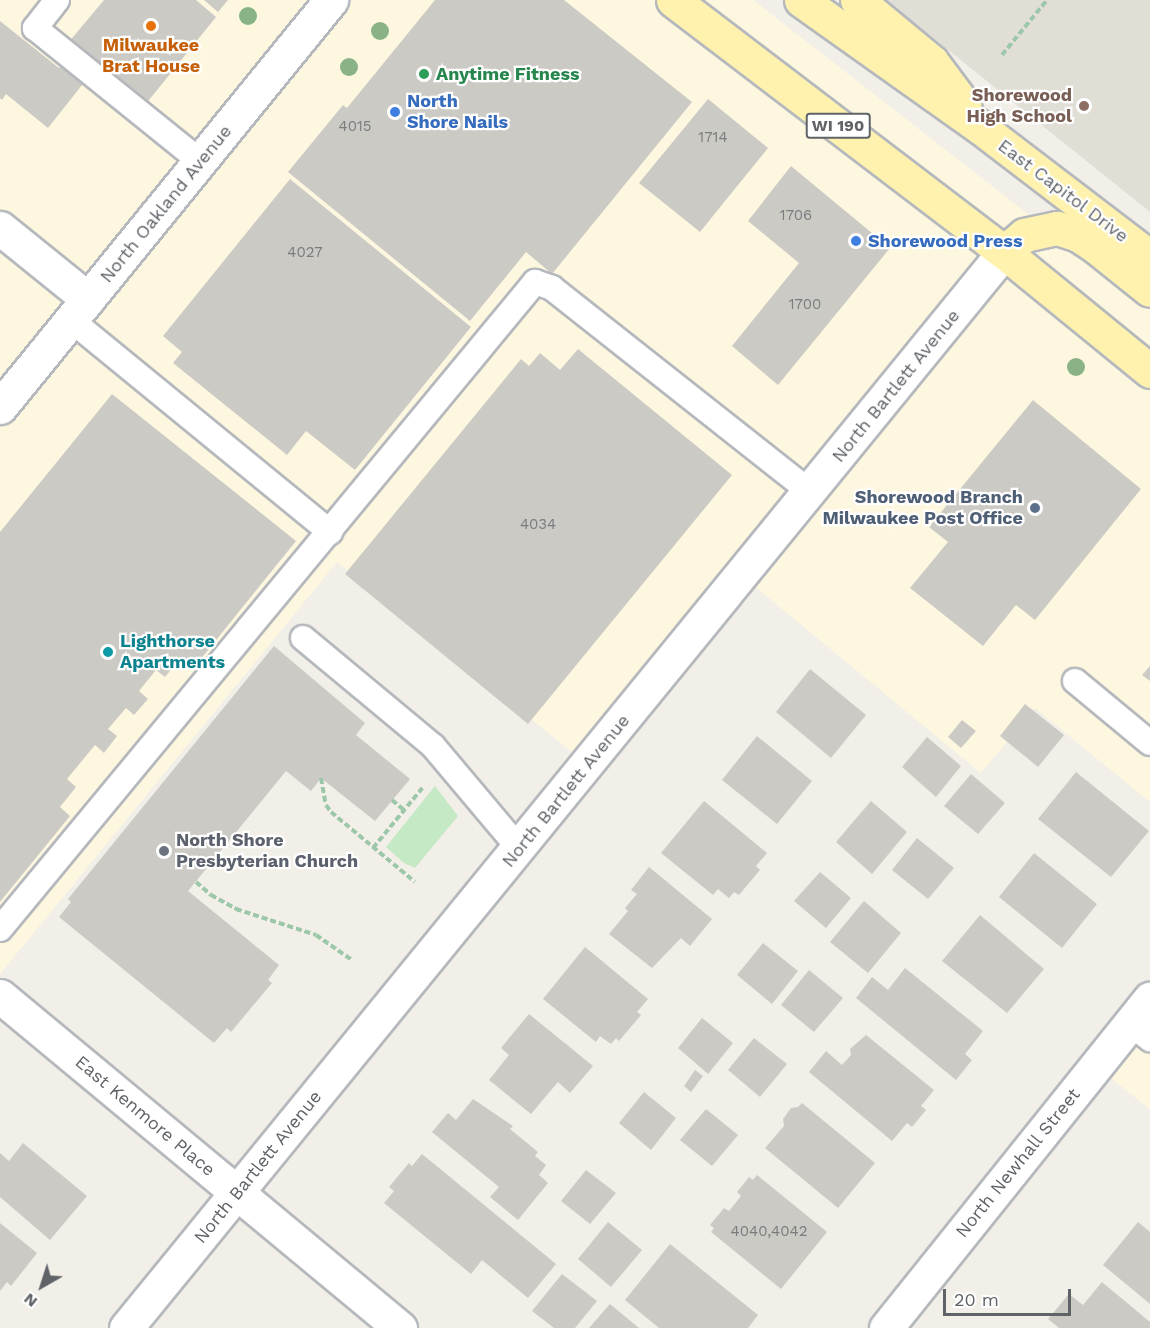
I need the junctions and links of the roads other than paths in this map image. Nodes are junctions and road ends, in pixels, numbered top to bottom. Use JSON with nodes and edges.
{"nodes":[{"id":1,"x":57,"y":0,"type":"edge"},
{"id":2,"x":331,"y":0,"type":"edge"},
{"id":3,"x":673,"y":0,"type":"edge"},
{"id":4,"x":801,"y":0,"type":"edge"},
{"id":5,"x":857,"y":0,"type":"edge"},
{"id":6,"x":981,"y":128,"type":"junction"},
{"id":7,"x":201,"y":162,"type":"junction"},
{"id":8,"x":0,"y":228,"type":"edge"},
{"id":9,"x":1004,"y":252,"type":"junction"},
{"id":10,"x":1150,"y":257,"type":"edge"},
{"id":11,"x":1150,"y":290,"type":"edge"},
{"id":12,"x":80,"y":309,"type":"junction"},
{"id":13,"x":1150,"y":371,"type":"edge"},
{"id":14,"x":0,"y":407,"type":"edge"},
{"id":15,"x":810,"y":492,"type":"junction"},
{"id":16,"x":330,"y":532,"type":"junction"},
{"id":17,"x":303,"y":638,"type":"dead end"},
{"id":18,"x":1076,"y":681,"type":"dead end"},
{"id":19,"x":1150,"y":742,"type":"edge"},
{"id":20,"x":519,"y":848,"type":"junction"},
{"id":21,"x":0,"y":929,"type":"edge"},
{"id":22,"x":0,"y":996,"type":"edge"},
{"id":23,"x":1143,"y":1020,"type":"edge"},
{"id":24,"x":237,"y":1193,"type":"junction"},
{"id":25,"x":126,"y":1328,"type":"edge"},
{"id":26,"x":400,"y":1328,"type":"edge"},
{"id":27,"x":886,"y":1328,"type":"edge"}],
"edges":[{"from":1,"to":7,"type":"lane"},
{"from":2,"to":7,"type":"street","name":"North Oakland Avenue"},
{"from":3,"to":9,"type":"main road","number":"WI 190"},
{"from":4,"to":6,"type":"main road","name":"East Capitol Drive"},
{"from":5,"to":6,"type":"main road"},
{"from":6,"to":10,"type":"main road","name":"East Capitol Drive"},
{"from":7,"to":12,"type":"street","name":"North Oakland Avenue"},
{"from":8,"to":12,"type":"street"},
{"from":9,"to":11,"type":"main road"},
{"from":9,"to":13,"type":"main road","number":"WI 190"},
{"from":9,"to":15,"type":"street","name":"North Bartlett Avenue"},
{"from":12,"to":14,"type":"street","name":"North Oakland Avenue"},
{"from":12,"to":16,"type":"lane"},
{"from":15,"to":16,"type":"lane"},
{"from":15,"to":20,"type":"street","name":"North Bartlett Avenue"},
{"from":16,"to":21,"type":"lane"},
{"from":17,"to":20,"type":"lane"},
{"from":18,"to":19,"type":"lane"},
{"from":20,"to":24,"type":"street","name":"North Bartlett Avenue"},
{"from":22,"to":24,"type":"street","name":"East Kenmore Place"},
{"from":23,"to":27,"type":"street","name":"North Newhall Street"},
{"from":24,"to":25,"type":"street","name":"North Bartlett Avenue"},
{"from":24,"to":26,"type":"street","name":"East Kenmore Place"}]}
